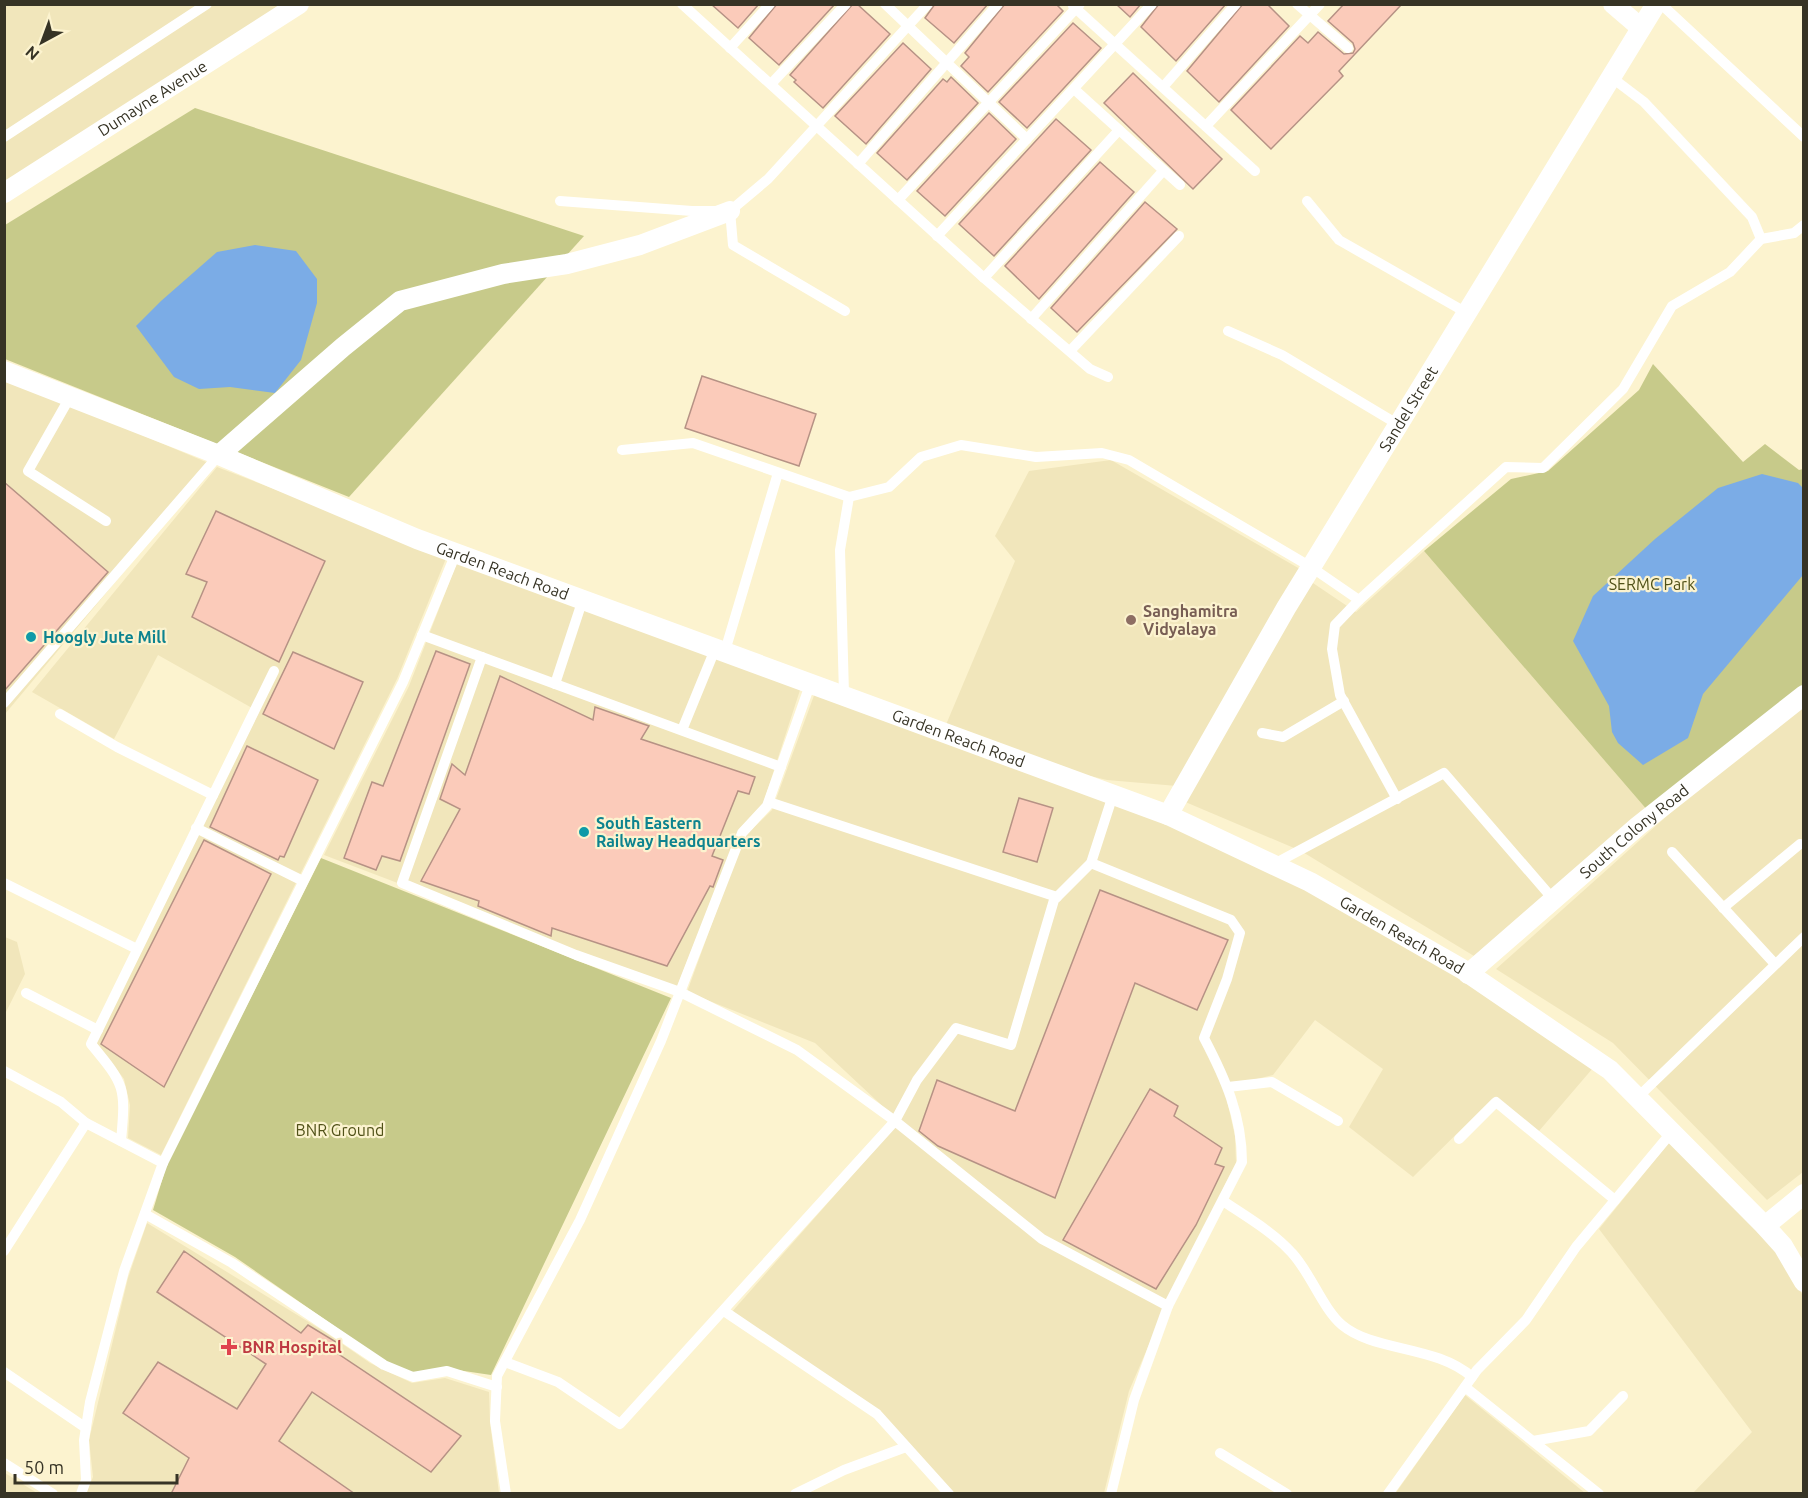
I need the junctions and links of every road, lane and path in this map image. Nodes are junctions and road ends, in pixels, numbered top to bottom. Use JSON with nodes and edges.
{"nodes":[{"id":1,"x":207,"y":4,"type":"edge"},
{"id":2,"x":299,"y":4,"type":"edge"},
{"id":3,"x":770,"y":4,"type":"edge"},
{"id":4,"x":846,"y":4,"type":"edge"},
{"id":5,"x":885,"y":4,"type":"edge"},
{"id":6,"x":928,"y":4,"type":"edge"},
{"id":7,"x":998,"y":4,"type":"edge"},
{"id":8,"x":1152,"y":4,"type":"edge"},
{"id":9,"x":1236,"y":4,"type":"edge"},
{"id":10,"x":1297,"y":4,"type":"edge"},
{"id":11,"x":1320,"y":4,"type":"edge"},
{"id":12,"x":1613,"y":4,"type":"edge"},
{"id":13,"x":1656,"y":4,"type":"edge"},
{"id":14,"x":1661,"y":4,"type":"edge"},
{"id":15,"x":688,"y":6,"type":"edge"},
{"id":16,"x":1076,"y":6,"type":"edge"},
{"id":17,"x":1310,"y":15,"type":"junction"},
{"id":18,"x":908,"y":26,"type":"junction"},
{"id":19,"x":1641,"y":28,"type":"junction"},
{"id":20,"x":1116,"y":44,"type":"junction"},
{"id":21,"x":730,"y":48,"type":"junction"},
{"id":22,"x":1348,"y":48,"type":"dead end"},
{"id":23,"x":947,"y":63,"type":"junction"},
{"id":24,"x":1611,"y":77,"type":"junction"},
{"id":25,"x":771,"y":84,"type":"junction"},
{"id":26,"x":1163,"y":87,"type":"junction"},
{"id":27,"x":1074,"y":89,"type":"junction"},
{"id":28,"x":988,"y":102,"type":"junction"},
{"id":29,"x":817,"y":126,"type":"junction"},
{"id":30,"x":1206,"y":126,"type":"junction"},
{"id":31,"x":1119,"y":130,"type":"junction"},
{"id":32,"x":4,"y":137,"type":"edge"},
{"id":33,"x":1803,"y":137,"type":"edge"},
{"id":34,"x":1027,"y":140,"type":"junction"},
{"id":35,"x":858,"y":164,"type":"junction"},
{"id":36,"x":1163,"y":171,"type":"junction"},
{"id":37,"x":1255,"y":171,"type":"dead end"},
{"id":38,"x":1180,"y":186,"type":"dead end"},
{"id":39,"x":4,"y":193,"type":"edge"},
{"id":40,"x":898,"y":200,"type":"junction"},
{"id":41,"x":560,"y":201,"type":"dead end"},
{"id":42,"x":1307,"y":201,"type":"dead end"},
{"id":43,"x":730,"y":211,"type":"junction"},
{"id":44,"x":1803,"y":225,"type":"edge"},
{"id":45,"x":937,"y":236,"type":"junction"},
{"id":46,"x":1179,"y":236,"type":"dead end"},
{"id":47,"x":1761,"y":239,"type":"junction"},
{"id":48,"x":984,"y":278,"type":"junction"},
{"id":49,"x":845,"y":311,"type":"dead end"},
{"id":50,"x":1467,"y":314,"type":"junction"},
{"id":51,"x":1031,"y":318,"type":"junction"},
{"id":52,"x":1228,"y":331,"type":"dead end"},
{"id":53,"x":1070,"y":351,"type":"junction"},
{"id":54,"x":4,"y":370,"type":"edge"},
{"id":55,"x":1108,"y":377,"type":"dead end"},
{"id":56,"x":70,"y":397,"type":"junction"},
{"id":57,"x":1398,"y":425,"type":"junction"},
{"id":58,"x":622,"y":450,"type":"dead end"},
{"id":59,"x":219,"y":455,"type":"junction"},
{"id":60,"x":778,"y":472,"type":"junction"},
{"id":61,"x":849,"y":497,"type":"junction"},
{"id":62,"x":106,"y":521,"type":"dead end"},
{"id":63,"x":456,"y":553,"type":"junction"},
{"id":64,"x":1311,"y":567,"type":"junction"},
{"id":65,"x":583,"y":599,"type":"junction"},
{"id":66,"x":1359,"y":600,"type":"junction"},
{"id":67,"x":422,"y":635,"type":"junction"},
{"id":68,"x":720,"y":649,"type":"junction"},
{"id":69,"x":482,"y":657,"type":"junction"},
{"id":70,"x":274,"y":671,"type":"dead end"},
{"id":71,"x":811,"y":682,"type":"junction"},
{"id":72,"x":555,"y":684,"type":"junction"},
{"id":73,"x":844,"y":694,"type":"junction"},
{"id":74,"x":1803,"y":695,"type":"edge"},
{"id":75,"x":1344,"y":701,"type":"junction"},
{"id":76,"x":4,"y":703,"type":"edge"},
{"id":77,"x":60,"y":714,"type":"dead end"},
{"id":78,"x":682,"y":730,"type":"junction"},
{"id":79,"x":1262,"y":733,"type":"dead end"},
{"id":80,"x":781,"y":767,"type":"junction"},
{"id":81,"x":213,"y":795,"type":"junction"},
{"id":82,"x":1113,"y":795,"type":"junction"},
{"id":83,"x":1397,"y":799,"type":"junction"},
{"id":84,"x":769,"y":802,"type":"junction"},
{"id":85,"x":1168,"y":815,"type":"junction"},
{"id":86,"x":196,"y":828,"type":"junction"},
{"id":87,"x":1800,"y":844,"type":"dead end"},
{"id":88,"x":1672,"y":852,"type":"dead end"},
{"id":89,"x":1091,"y":863,"type":"junction"},
{"id":90,"x":1272,"y":865,"type":"junction"},
{"id":91,"x":303,"y":881,"type":"junction"},
{"id":92,"x":4,"y":883,"type":"edge"},
{"id":93,"x":1057,"y":897,"type":"junction"},
{"id":94,"x":1553,"y":899,"type":"junction"},
{"id":95,"x":1723,"y":908,"type":"junction"},
{"id":96,"x":1803,"y":937,"type":"edge"},
{"id":97,"x":136,"y":949,"type":"junction"},
{"id":98,"x":1775,"y":964,"type":"junction"},
{"id":99,"x":1468,"y":974,"type":"junction"},
{"id":100,"x":680,"y":992,"type":"junction"},
{"id":101,"x":26,"y":993,"type":"dead end"},
{"id":102,"x":98,"y":1030,"type":"junction"},
{"id":103,"x":4,"y":1071,"type":"edge"},
{"id":104,"x":1228,"y":1087,"type":"junction"},
{"id":105,"x":1637,"y":1098,"type":"junction"},
{"id":106,"x":895,"y":1121,"type":"junction"},
{"id":107,"x":1338,"y":1121,"type":"dead end"},
{"id":108,"x":86,"y":1123,"type":"junction"},
{"id":109,"x":1671,"y":1132,"type":"junction"},
{"id":110,"x":1459,"y":1139,"type":"dead end"},
{"id":111,"x":121,"y":1141,"type":"junction"},
{"id":112,"x":163,"y":1163,"type":"junction"},
{"id":113,"x":1803,"y":1194,"type":"edge"},
{"id":114,"x":1615,"y":1200,"type":"junction"},
{"id":115,"x":1223,"y":1201,"type":"junction"},
{"id":116,"x":145,"y":1214,"type":"junction"},
{"id":117,"x":1765,"y":1226,"type":"junction"},
{"id":118,"x":4,"y":1251,"type":"edge"},
{"id":119,"x":1803,"y":1282,"type":"edge"},
{"id":120,"x":1168,"y":1306,"type":"junction"},
{"id":121,"x":724,"y":1311,"type":"junction"},
{"id":122,"x":505,"y":1362,"type":"junction"},
{"id":123,"x":4,"y":1372,"type":"edge"},
{"id":124,"x":1472,"y":1377,"type":"junction"},
{"id":125,"x":1465,"y":1387,"type":"junction"},
{"id":126,"x":497,"y":1388,"type":"junction"},
{"id":127,"x":1623,"y":1396,"type":"dead end"},
{"id":128,"x":86,"y":1428,"type":"junction"},
{"id":129,"x":1533,"y":1441,"type":"junction"},
{"id":130,"x":906,"y":1447,"type":"junction"},
{"id":131,"x":1220,"y":1453,"type":"dead end"},
{"id":132,"x":4,"y":1463,"type":"edge"},
{"id":133,"x":53,"y":1494,"type":"edge"},
{"id":134,"x":81,"y":1494,"type":"edge"},
{"id":135,"x":506,"y":1494,"type":"edge"},
{"id":136,"x":795,"y":1494,"type":"edge"},
{"id":137,"x":949,"y":1494,"type":"edge"},
{"id":138,"x":1111,"y":1494,"type":"edge"},
{"id":139,"x":1287,"y":1494,"type":"edge"},
{"id":140,"x":1388,"y":1494,"type":"edge"},
{"id":141,"x":1599,"y":1494,"type":"edge"}],
"edges":[{"from":1,"to":32,"type":"lane"},
{"from":2,"to":39,"type":"street","name":"Dumayne Avenue"},
{"from":3,"to":21,"type":"lane"},
{"from":4,"to":25,"type":"lane"},
{"from":5,"to":18,"type":"lane"},
{"from":6,"to":18,"type":"lane"},
{"from":7,"to":23,"type":"lane"},
{"from":8,"to":20,"type":"lane"},
{"from":9,"to":26,"type":"lane"},
{"from":10,"to":17,"type":"lane"},
{"from":11,"to":17,"type":"lane"},
{"from":12,"to":19,"type":"street"},
{"from":13,"to":19,"type":"street","name":"Sandel Street"},
{"from":14,"to":33,"type":"lane"},
{"from":15,"to":21,"type":"lane"},
{"from":16,"to":20,"type":"lane"},
{"from":16,"to":28,"type":"lane"},
{"from":17,"to":22,"type":"lane"},
{"from":17,"to":30,"type":"lane"},
{"from":18,"to":23,"type":"lane"},
{"from":18,"to":29,"type":"lane"},
{"from":19,"to":24,"type":"street","name":"Sandel Street"},
{"from":20,"to":26,"type":"lane"},
{"from":20,"to":27,"type":"lane"},
{"from":21,"to":25,"type":"lane"},
{"from":23,"to":28,"type":"lane"},
{"from":23,"to":35,"type":"lane"},
{"from":24,"to":47,"type":"lane"},
{"from":24,"to":50,"type":"street","name":"Sandel Street"},
{"from":25,"to":29,"type":"lane"},
{"from":26,"to":30,"type":"lane"},
{"from":27,"to":31,"type":"lane"},
{"from":27,"to":34,"type":"lane"},
{"from":28,"to":34,"type":"lane"},
{"from":28,"to":40,"type":"lane"},
{"from":29,"to":35,"type":"lane"},
{"from":29,"to":43,"type":"lane"},
{"from":30,"to":37,"type":"lane"},
{"from":31,"to":36,"type":"lane"},
{"from":31,"to":48,"type":"lane"},
{"from":34,"to":45,"type":"lane"},
{"from":35,"to":40,"type":"lane"},
{"from":36,"to":38,"type":"lane"},
{"from":36,"to":51,"type":"lane"},
{"from":40,"to":45,"type":"lane"},
{"from":41,"to":43,"type":"lane"},
{"from":42,"to":50,"type":"lane"},
{"from":43,"to":49,"type":"lane"},
{"from":43,"to":59,"type":"street"},
{"from":44,"to":47,"type":"lane"},
{"from":45,"to":48,"type":"lane"},
{"from":46,"to":53,"type":"lane"},
{"from":47,"to":66,"type":"lane"},
{"from":48,"to":51,"type":"lane"},
{"from":50,"to":57,"type":"street","name":"Sandel Street"},
{"from":51,"to":53,"type":"lane"},
{"from":52,"to":57,"type":"lane"},
{"from":53,"to":55,"type":"lane"},
{"from":54,"to":56,"type":"street","name":"Garden Reach Road"},
{"from":56,"to":59,"type":"street","name":"Garden Reach Road"},
{"from":56,"to":62,"type":"lane"},
{"from":57,"to":64,"type":"street","name":"Sandel Street"},
{"from":58,"to":60,"type":"lane"},
{"from":59,"to":63,"type":"street","name":"Garden Reach Road"},
{"from":59,"to":76,"type":"lane"},
{"from":60,"to":61,"type":"lane"},
{"from":60,"to":68,"type":"lane"},
{"from":61,"to":64,"type":"lane"},
{"from":61,"to":73,"type":"lane"},
{"from":63,"to":65,"type":"street","name":"Garden Reach Road"},
{"from":63,"to":67,"type":"lane"},
{"from":64,"to":66,"type":"lane"},
{"from":64,"to":85,"type":"street","name":"Sandel Street"},
{"from":65,"to":68,"type":"street","name":"Garden Reach Road"},
{"from":65,"to":72,"type":"lane"},
{"from":66,"to":75,"type":"lane"},
{"from":67,"to":69,"type":"lane"},
{"from":67,"to":91,"type":"lane"},
{"from":68,"to":71,"type":"street","name":"Garden Reach Road"},
{"from":68,"to":78,"type":"lane"},
{"from":69,"to":72,"type":"lane"},
{"from":69,"to":100,"type":"lane"},
{"from":70,"to":81,"type":"lane"},
{"from":71,"to":73,"type":"street","name":"Garden Reach Road"},
{"from":71,"to":80,"type":"lane"},
{"from":72,"to":78,"type":"lane"},
{"from":73,"to":82,"type":"street","name":"Garden Reach Road"},
{"from":74,"to":94,"type":"street","name":"South Colony Road"},
{"from":75,"to":79,"type":"lane"},
{"from":75,"to":83,"type":"lane"},
{"from":77,"to":81,"type":"lane"},
{"from":78,"to":80,"type":"lane"},
{"from":80,"to":84,"type":"lane"},
{"from":81,"to":86,"type":"lane"},
{"from":82,"to":85,"type":"street","name":"Garden Reach Road"},
{"from":82,"to":89,"type":"lane"},
{"from":83,"to":90,"type":"lane"},
{"from":83,"to":94,"type":"lane"},
{"from":84,"to":93,"type":"lane"},
{"from":84,"to":100,"type":"lane"},
{"from":85,"to":90,"type":"street","name":"Garden Reach Road"},
{"from":86,"to":91,"type":"lane"},
{"from":86,"to":97,"type":"lane"},
{"from":87,"to":95,"type":"lane"},
{"from":88,"to":95,"type":"lane"},
{"from":89,"to":93,"type":"lane"},
{"from":89,"to":104,"type":"lane"},
{"from":90,"to":99,"type":"street","name":"Garden Reach Road"},
{"from":91,"to":112,"type":"lane"},
{"from":92,"to":97,"type":"lane"},
{"from":93,"to":106,"type":"lane"},
{"from":94,"to":99,"type":"street","name":"South Colony Road"},
{"from":95,"to":98,"type":"lane"},
{"from":96,"to":98,"type":"lane"},
{"from":97,"to":102,"type":"lane"},
{"from":98,"to":105,"type":"lane"},
{"from":99,"to":105,"type":"street","name":"Garden Reach Road"},
{"from":100,"to":106,"type":"lane"},
{"from":100,"to":122,"type":"lane"},
{"from":101,"to":102,"type":"lane"},
{"from":102,"to":111,"type":"lane"},
{"from":103,"to":108,"type":"lane"},
{"from":104,"to":107,"type":"lane"},
{"from":104,"to":115,"type":"lane"},
{"from":105,"to":109,"type":"street","name":"Garden Reach Road"},
{"from":106,"to":120,"type":"lane"},
{"from":106,"to":121,"type":"lane"},
{"from":108,"to":111,"type":"lane"},
{"from":108,"to":118,"type":"lane"},
{"from":109,"to":114,"type":"lane"},
{"from":109,"to":117,"type":"street","name":"Garden Reach Road"},
{"from":110,"to":114,"type":"lane"},
{"from":111,"to":112,"type":"lane"},
{"from":112,"to":116,"type":"lane"},
{"from":113,"to":117,"type":"street"},
{"from":114,"to":124,"type":"lane"},
{"from":115,"to":120,"type":"lane"},
{"from":115,"to":124,"type":"lane"},
{"from":116,"to":126,"type":"lane"},
{"from":116,"to":128,"type":"lane"},
{"from":117,"to":119,"type":"street","name":"Garden Reach Road"},
{"from":120,"to":138,"type":"lane"},
{"from":121,"to":122,"type":"lane"},
{"from":121,"to":130,"type":"lane"},
{"from":122,"to":126,"type":"lane"},
{"from":123,"to":128,"type":"lane"},
{"from":124,"to":125,"type":"lane"},
{"from":125,"to":129,"type":"lane"},
{"from":125,"to":140,"type":"lane"},
{"from":126,"to":135,"type":"lane"},
{"from":127,"to":129,"type":"lane"},
{"from":128,"to":134,"type":"lane"},
{"from":129,"to":141,"type":"lane"},
{"from":130,"to":136,"type":"lane"},
{"from":130,"to":137,"type":"lane"},
{"from":131,"to":139,"type":"lane"},
{"from":132,"to":133,"type":"lane"}]}
